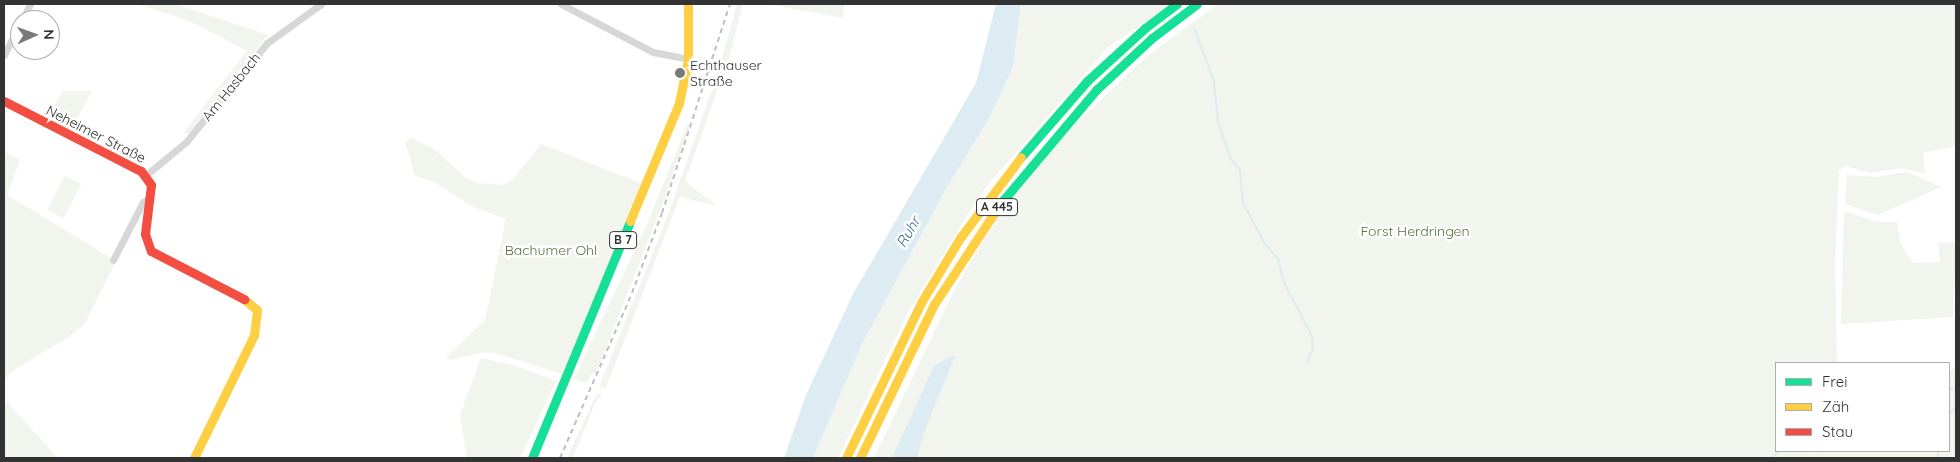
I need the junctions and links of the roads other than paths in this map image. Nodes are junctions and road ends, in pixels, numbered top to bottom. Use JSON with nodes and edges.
{"nodes":[{"id":1,"x":322,"y":4,"type":"edge"},
{"id":2,"x":561,"y":4,"type":"edge"},
{"id":3,"x":688,"y":4,"type":"edge"},
{"id":4,"x":1177,"y":4,"type":"edge"},
{"id":5,"x":1197,"y":4,"type":"edge"},
{"id":6,"x":10,"y":43,"type":"edge"},
{"id":7,"x":4,"y":55,"type":"edge"},
{"id":8,"x":688,"y":59,"type":"junction"},
{"id":9,"x":4,"y":101,"type":"edge"},
{"id":10,"x":146,"y":175,"type":"junction"},
{"id":11,"x":150,"y":198,"type":"junction"},
{"id":12,"x":113,"y":260,"type":"dead end"},
{"id":13,"x":194,"y":458,"type":"edge"},
{"id":14,"x":532,"y":458,"type":"edge"},
{"id":15,"x":846,"y":458,"type":"edge"},
{"id":16,"x":860,"y":458,"type":"edge"}],
"edges":[{"from":1,"to":10,"type":"street","name":"Am Hasbach"},
{"from":2,"to":8,"type":"street"},
{"from":3,"to":8,"type":"main road","number":"B 7"},
{"from":4,"to":15,"type":"main road","number":"A 445"},
{"from":5,"to":16,"type":"main road","number":"A 445"},
{"from":6,"to":7,"type":"street"},
{"from":8,"to":14,"type":"main road","number":"B 7"},
{"from":9,"to":10,"type":"main road","name":"Neheimer Straße"},
{"from":10,"to":11,"type":"main road","name":"Neheimer Straße"},
{"from":11,"to":12,"type":"street"},
{"from":11,"to":13,"type":"main road","name":"Neheimer Straße"}]}
